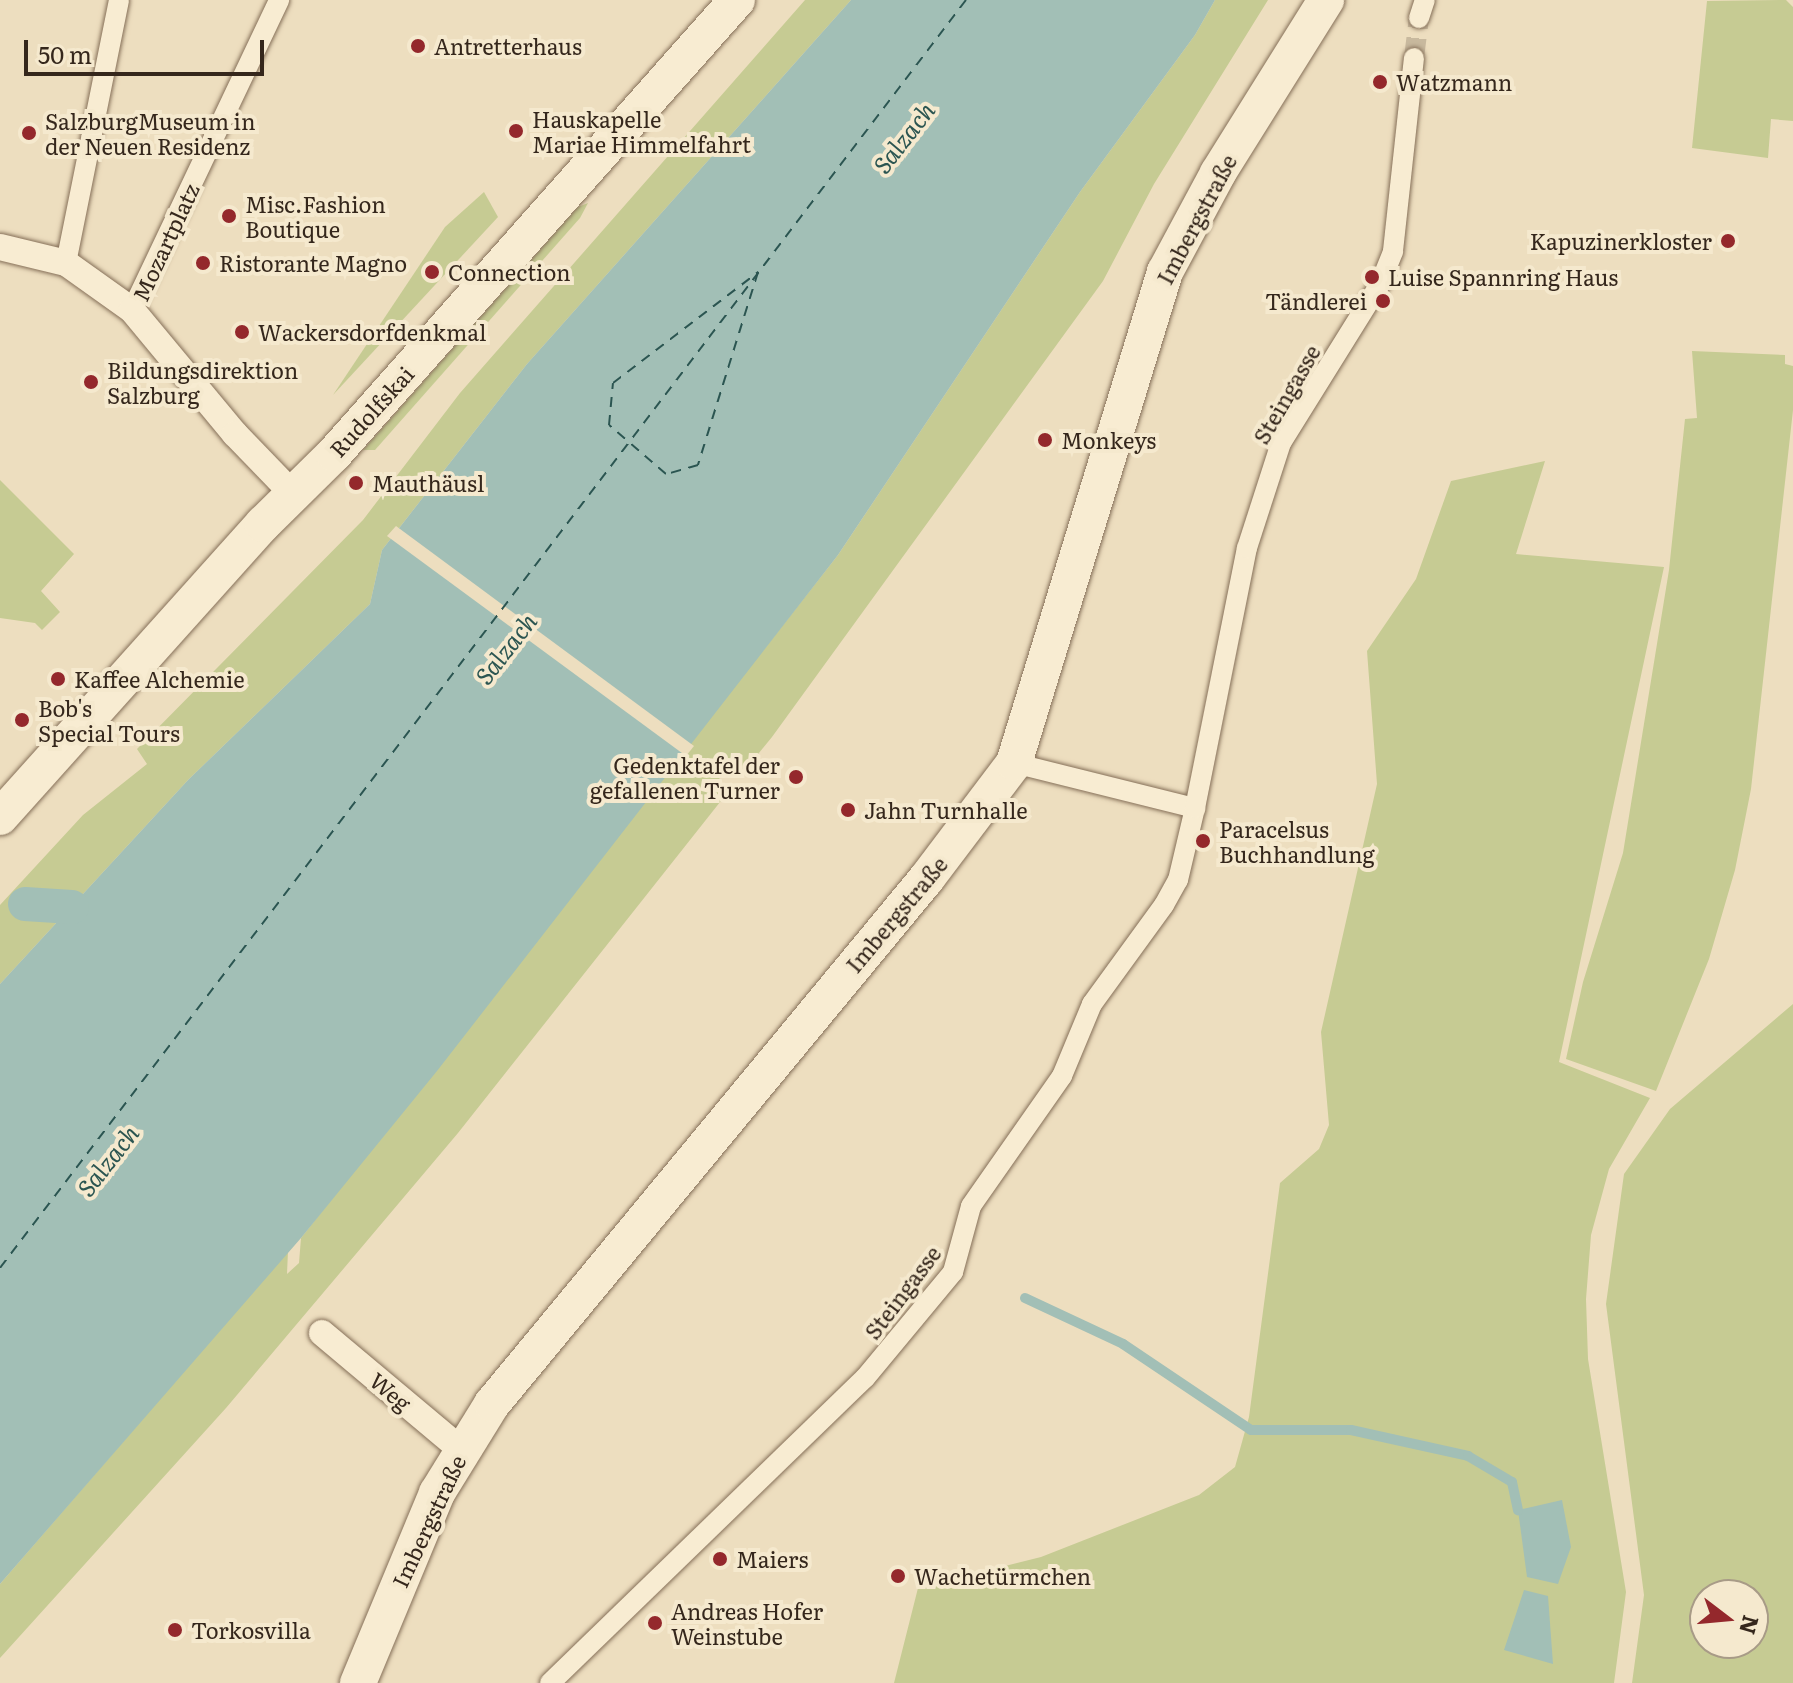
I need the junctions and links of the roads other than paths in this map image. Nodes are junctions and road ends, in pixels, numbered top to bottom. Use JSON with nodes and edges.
{"nodes":[{"id":1,"x":119,"y":0,"type":"edge"},
{"id":2,"x":279,"y":0,"type":"edge"},
{"id":3,"x":737,"y":0,"type":"edge"},
{"id":4,"x":1326,"y":0,"type":"edge"},
{"id":5,"x":1414,"y":58,"type":"tunnel mouth"},
{"id":6,"x":5,"y":248,"type":"edge"},
{"id":7,"x":66,"y":263,"type":"junction"},
{"id":8,"x":132,"y":310,"type":"junction"},
{"id":9,"x":294,"y":495,"type":"junction"},
{"id":10,"x":1014,"y":763,"type":"junction"},
{"id":11,"x":1195,"y":808,"type":"junction"},
{"id":12,"x":0,"y":817,"type":"edge"},
{"id":13,"x":322,"y":1333,"type":"dead end"},
{"id":14,"x":460,"y":1449,"type":"junction"},
{"id":15,"x":358,"y":1683,"type":"edge"},
{"id":16,"x":550,"y":1683,"type":"edge"}],
"edges":[{"from":1,"to":7,"type":"street"},
{"from":2,"to":8,"type":"street","name":"Mozartplatz"},
{"from":3,"to":9,"type":"main road","name":"Rudolfskai"},
{"from":4,"to":10,"type":"main road","name":"Imbergstraße"},
{"from":5,"to":11,"type":"street","name":"Steingasse"},
{"from":6,"to":7,"type":"street","name":"Mozartplatz"},
{"from":7,"to":8,"type":"street","name":"Mozartplatz"},
{"from":8,"to":9,"type":"street","name":"Mozartplatz"},
{"from":9,"to":12,"type":"main road","name":"Rudolfskai"},
{"from":10,"to":11,"type":"street"},
{"from":10,"to":14,"type":"main road","name":"Imbergstraße"},
{"from":11,"to":16,"type":"street","name":"Steingasse"},
{"from":13,"to":14,"type":"street","name":"Weg"},
{"from":14,"to":15,"type":"main road","name":"Imbergstraße"}]}
